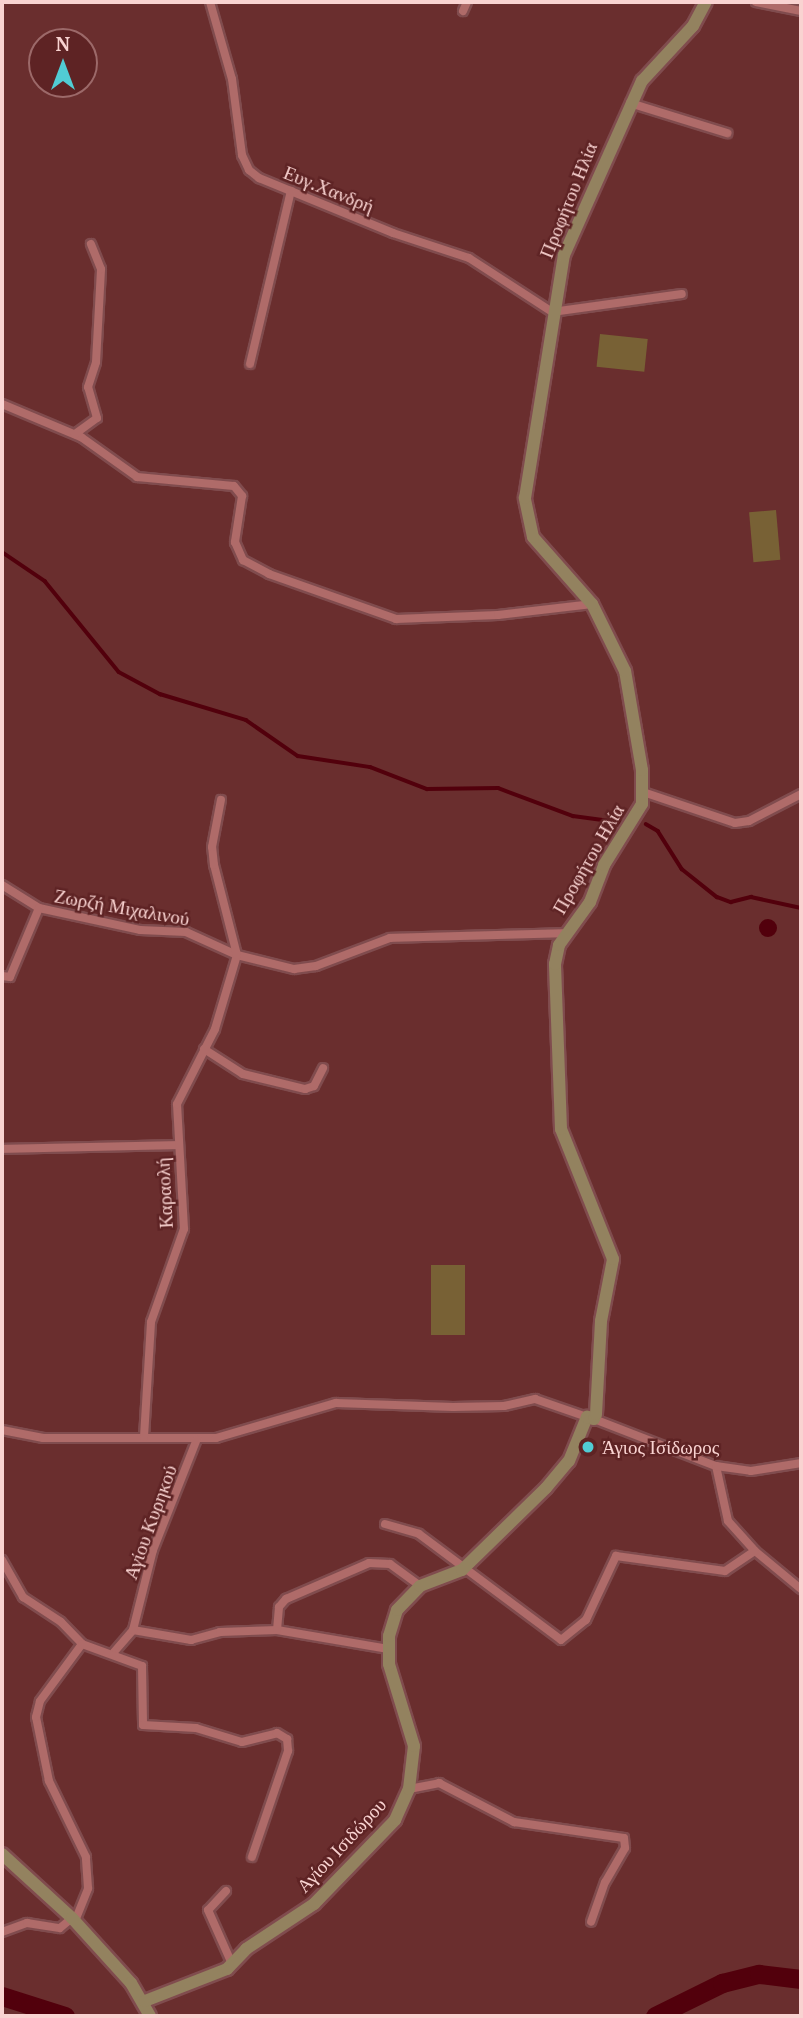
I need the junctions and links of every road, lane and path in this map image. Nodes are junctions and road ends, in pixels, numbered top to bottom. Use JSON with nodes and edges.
{"nodes":[{"id":1,"x":211,"y":2,"type":"edge"},
{"id":2,"x":467,"y":2,"type":"edge"},
{"id":3,"x":706,"y":2,"type":"edge"},
{"id":4,"x":756,"y":2,"type":"edge"},
{"id":5,"x":463,"y":11,"type":"dead end"},
{"id":6,"x":801,"y":11,"type":"edge"},
{"id":7,"x":631,"y":103,"type":"junction"},
{"id":8,"x":727,"y":133,"type":"dead end"},
{"id":9,"x":291,"y":191,"type":"junction"},
{"id":10,"x":91,"y":244,"type":"dead end"},
{"id":11,"x":682,"y":294,"type":"dead end"},
{"id":12,"x":552,"y":312,"type":"junction"},
{"id":13,"x":250,"y":363,"type":"dead end"},
{"id":14,"x":2,"y":404,"type":"edge"},
{"id":15,"x":75,"y":435,"type":"junction"},
{"id":16,"x":592,"y":604,"type":"junction"},
{"id":17,"x":643,"y":792,"type":"junction"},
{"id":18,"x":801,"y":794,"type":"edge"},
{"id":19,"x":220,"y":800,"type":"dead end"},
{"id":20,"x":2,"y":885,"type":"edge"},
{"id":21,"x":39,"y":908,"type":"junction"},
{"id":22,"x":567,"y":933,"type":"junction"},
{"id":23,"x":237,"y":955,"type":"junction"},
{"id":24,"x":2,"y":976,"type":"edge"},
{"id":25,"x":204,"y":1049,"type":"junction"},
{"id":26,"x":323,"y":1068,"type":"dead end"},
{"id":27,"x":177,"y":1145,"type":"junction"},
{"id":28,"x":2,"y":1149,"type":"edge"},
{"id":29,"x":591,"y":1418,"type":"junction"},
{"id":30,"x":2,"y":1430,"type":"edge"},
{"id":31,"x":144,"y":1437,"type":"junction"},
{"id":32,"x":197,"y":1439,"type":"junction"},
{"id":33,"x":801,"y":1463,"type":"edge"},
{"id":34,"x":716,"y":1466,"type":"junction"},
{"id":35,"x":385,"y":1524,"type":"dead end"},
{"id":36,"x":755,"y":1550,"type":"junction"},
{"id":37,"x":2,"y":1560,"type":"edge"},
{"id":38,"x":462,"y":1570,"type":"junction"},
{"id":39,"x":420,"y":1586,"type":"junction"},
{"id":40,"x":801,"y":1589,"type":"edge"},
{"id":41,"x":133,"y":1630,"type":"junction"},
{"id":42,"x":277,"y":1630,"type":"junction"},
{"id":43,"x":82,"y":1644,"type":"junction"},
{"id":44,"x":388,"y":1649,"type":"junction"},
{"id":45,"x":114,"y":1652,"type":"junction"},
{"id":46,"x":409,"y":1789,"type":"junction"},
{"id":47,"x":2,"y":1854,"type":"edge"},
{"id":48,"x":252,"y":1857,"type":"dead end"},
{"id":49,"x":226,"y":1891,"type":"dead end"},
{"id":50,"x":73,"y":1919,"type":"junction"},
{"id":51,"x":591,"y":1922,"type":"dead end"},
{"id":52,"x":2,"y":1932,"type":"edge"},
{"id":53,"x":232,"y":1964,"type":"junction"},
{"id":54,"x":145,"y":2001,"type":"junction"},
{"id":55,"x":150,"y":2016,"type":"edge"}],
"edges":[{"from":1,"to":9,"type":"street","name":"Ευγ.Χανδρή"},
{"from":2,"to":5,"type":"street"},
{"from":3,"to":7,"type":"street","name":"Προφήτου Ηλία"},
{"from":4,"to":6,"type":"street"},
{"from":7,"to":8,"type":"street"},
{"from":7,"to":12,"type":"street","name":"Προφήτου Ηλία"},
{"from":9,"to":12,"type":"street","name":"Ευγ.Χανδρή"},
{"from":9,"to":13,"type":"street"},
{"from":10,"to":15,"type":"street"},
{"from":11,"to":12,"type":"street"},
{"from":12,"to":16,"type":"street","name":"Προφήτου Ηλία"},
{"from":14,"to":15,"type":"street"},
{"from":15,"to":16,"type":"street"},
{"from":16,"to":17,"type":"street","name":"Προφήτου Ηλία"},
{"from":17,"to":18,"type":"street"},
{"from":17,"to":22,"type":"street","name":"Προφήτου Ηλία"},
{"from":19,"to":23,"type":"street"},
{"from":20,"to":21,"type":"street","name":"Ζωρζή Μιχαλινού"},
{"from":21,"to":23,"type":"street","name":"Ζωρζή Μιχαλινού"},
{"from":21,"to":24,"type":"street"},
{"from":22,"to":23,"type":"street","name":"Ζωρζή Μιχαλινού"},
{"from":22,"to":29,"type":"street","name":"Προφήτου Ηλία"},
{"from":23,"to":25,"type":"street","name":"Καραολή"},
{"from":25,"to":26,"type":"street"},
{"from":25,"to":27,"type":"street","name":"Καραολή"},
{"from":27,"to":28,"type":"street"},
{"from":27,"to":31,"type":"street","name":"Καραολή"},
{"from":29,"to":32,"type":"street"},
{"from":29,"to":34,"type":"street"},
{"from":29,"to":38,"type":"street","name":"Αγίου Ισιδώρου"},
{"from":30,"to":31,"type":"street"},
{"from":31,"to":32,"type":"street"},
{"from":32,"to":41,"type":"street","name":"Αγίου Κυρηκού"},
{"from":33,"to":34,"type":"street"},
{"from":34,"to":36,"type":"street"},
{"from":35,"to":38,"type":"street"},
{"from":36,"to":38,"type":"street"},
{"from":36,"to":40,"type":"street"},
{"from":37,"to":43,"type":"street"},
{"from":38,"to":39,"type":"street","name":"Αγίου Ισιδώρου"},
{"from":39,"to":42,"type":"street"},
{"from":39,"to":44,"type":"street","name":"Αγίου Ισιδώρου"},
{"from":41,"to":42,"type":"street"},
{"from":41,"to":45,"type":"street","name":"Αγίου Κυρηκού"},
{"from":42,"to":44,"type":"street"},
{"from":43,"to":45,"type":"street"},
{"from":43,"to":50,"type":"street"},
{"from":44,"to":46,"type":"street","name":"Αγίου Ισιδώρου"},
{"from":45,"to":48,"type":"street"},
{"from":46,"to":51,"type":"street"},
{"from":46,"to":53,"type":"street","name":"Αγίου Ισιδώρου"},
{"from":47,"to":50,"type":"street"},
{"from":49,"to":53,"type":"street"},
{"from":50,"to":52,"type":"street"},
{"from":50,"to":54,"type":"street"},
{"from":53,"to":54,"type":"street","name":"Αγίου Ισιδώρου"},
{"from":54,"to":55,"type":"street"}]}
